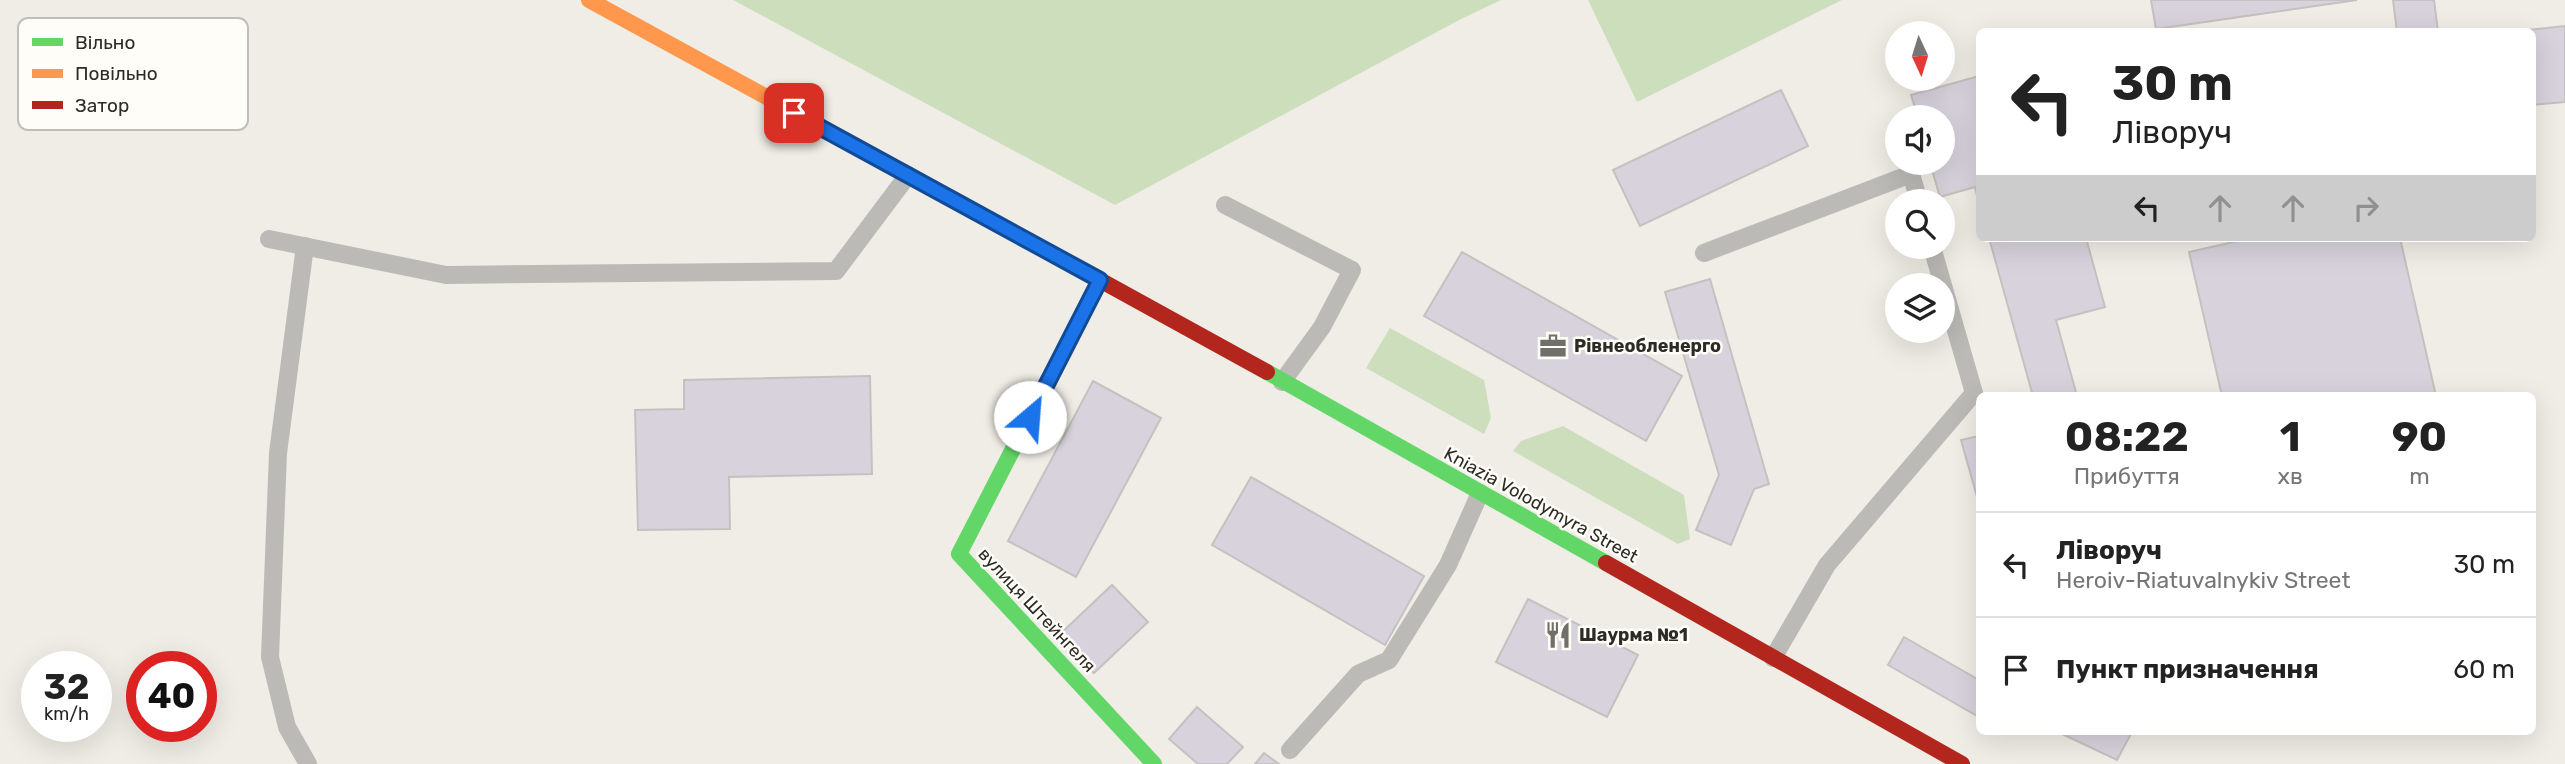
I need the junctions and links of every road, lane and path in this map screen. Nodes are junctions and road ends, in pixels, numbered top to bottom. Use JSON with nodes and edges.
{"nodes":[{"id":1,"x":589,"y":0,"type":"edge"},
{"id":2,"x":908,"y":175,"type":"junction"},
{"id":3,"x":1915,"y":189,"type":"edge"},
{"id":4,"x":1225,"y":205,"type":"dead end"},
{"id":5,"x":269,"y":239,"type":"dead end"},
{"id":6,"x":305,"y":246,"type":"junction"},
{"id":7,"x":1704,"y":253,"type":"dead end"},
{"id":8,"x":1935,"y":259,"type":"edge"},
{"id":9,"x":1100,"y":280,"type":"junction"},
{"id":10,"x":1282,"y":382,"type":"junction"},
{"id":11,"x":1480,"y":493,"type":"junction"},
{"id":12,"x":1773,"y":658,"type":"junction"},
{"id":13,"x":1290,"y":750,"type":"dead end"},
{"id":14,"x":308,"y":764,"type":"edge"},
{"id":15,"x":1154,"y":764,"type":"edge"},
{"id":16,"x":1962,"y":764,"type":"edge"}],
"edges":[{"from":1,"to":2,"type":"main road","name":"Kniazia Volodymyra Street"},
{"from":2,"to":6,"type":"lane"},
{"from":2,"to":9,"type":"main road","name":"Kniazia Volodymyra Street"},
{"from":3,"to":7,"type":"lane"},
{"from":4,"to":10,"type":"lane"},
{"from":5,"to":6,"type":"lane"},
{"from":6,"to":14,"type":"lane"},
{"from":8,"to":12,"type":"lane"},
{"from":9,"to":10,"type":"main road","name":"Kniazia Volodymyra Street"},
{"from":9,"to":15,"type":"main road","name":"вулиця Штейнгеля"},
{"from":10,"to":11,"type":"main road","name":"Kniazia Volodymyra Street"},
{"from":11,"to":12,"type":"main road","name":"Kniazia Volodymyra Street"},
{"from":11,"to":13,"type":"lane"},
{"from":12,"to":16,"type":"main road","name":"Kniazia Volodymyra Street"}]}
